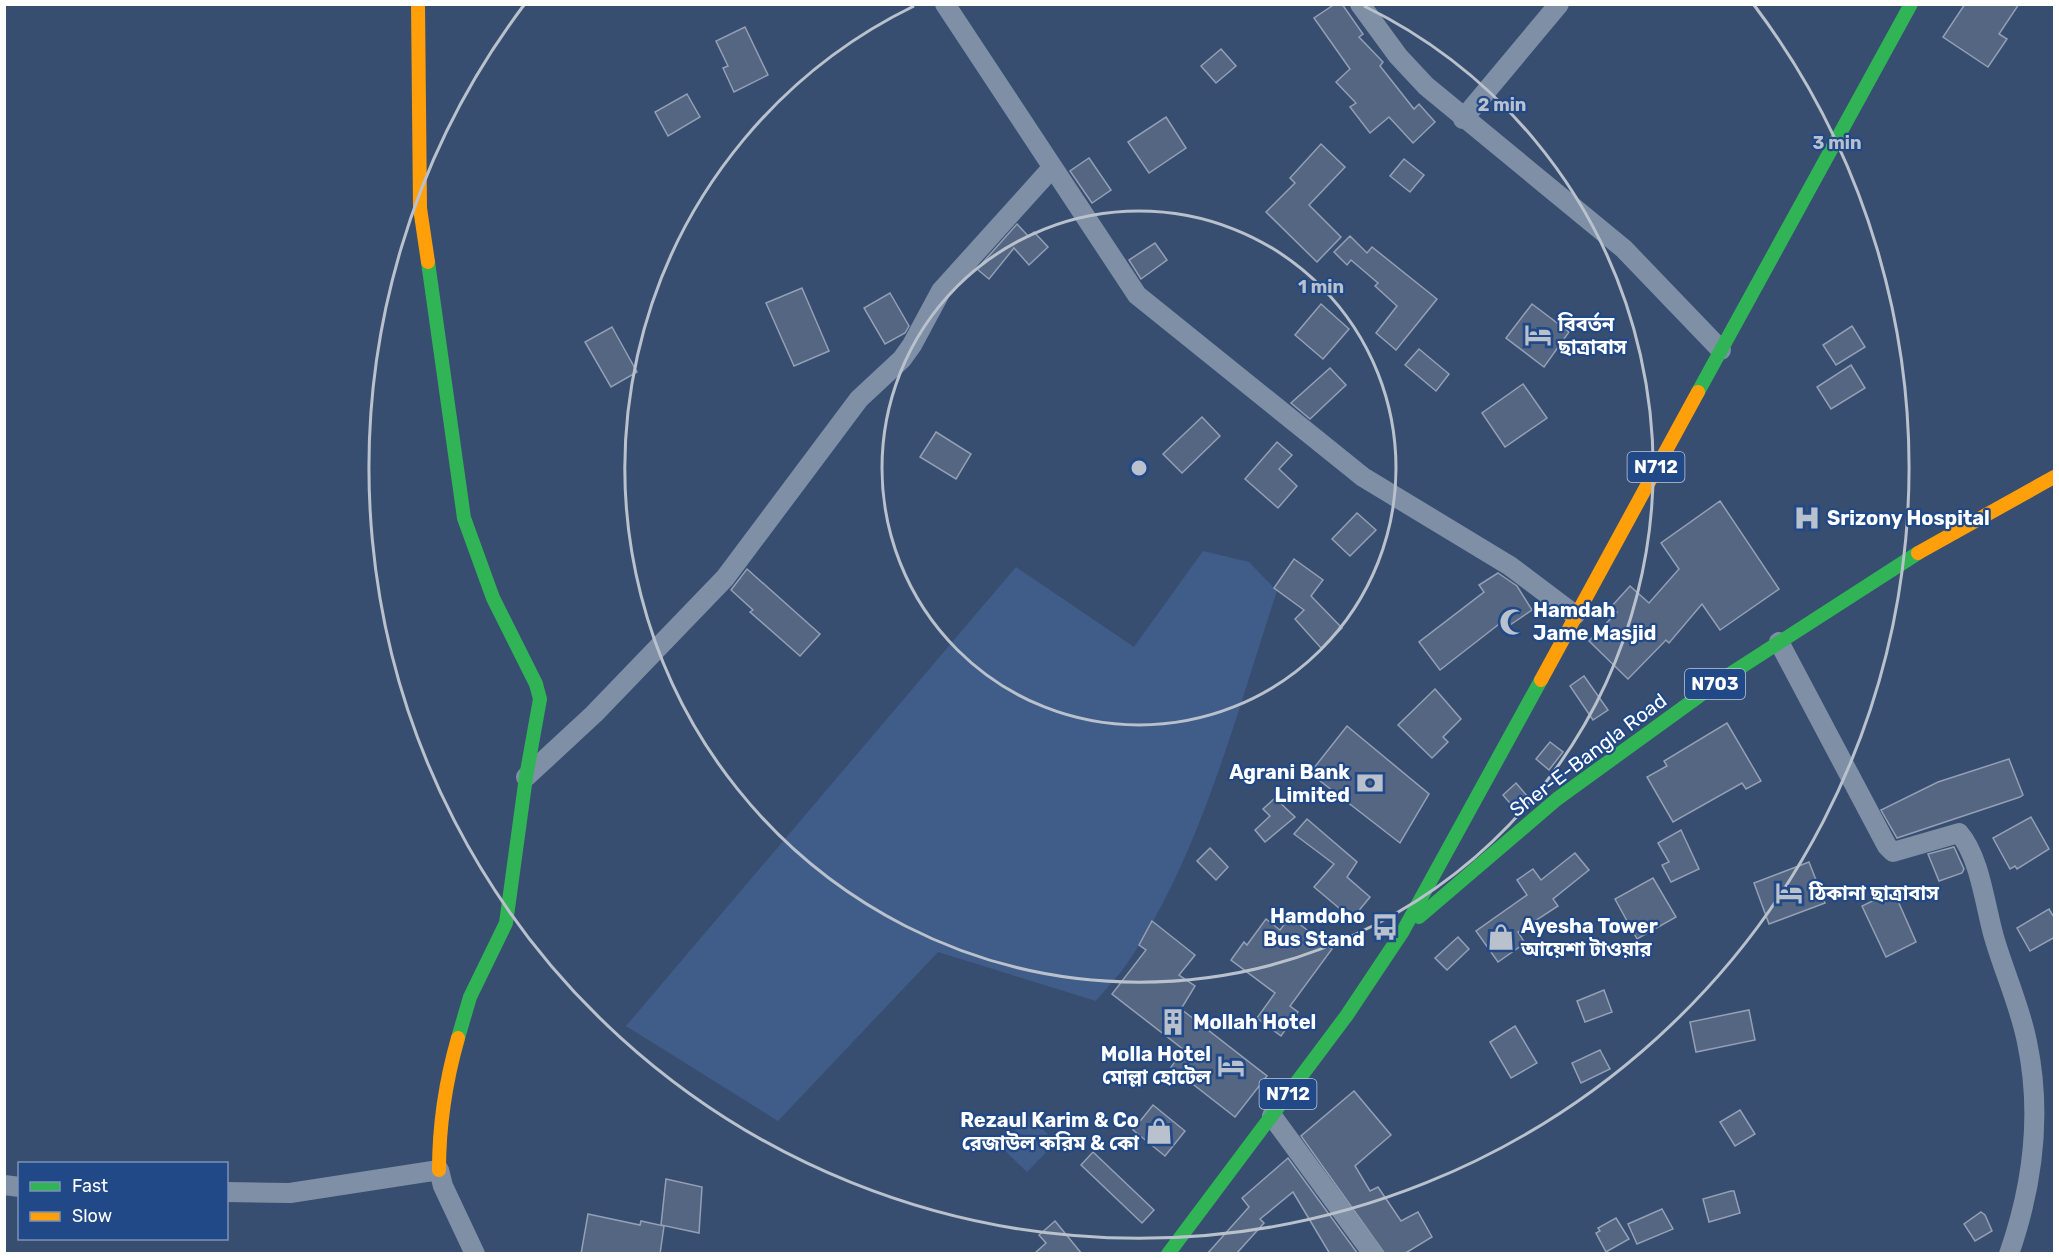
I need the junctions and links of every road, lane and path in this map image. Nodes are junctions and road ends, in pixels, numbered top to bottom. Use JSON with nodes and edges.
{"nodes":[{"id":1,"x":418,"y":4,"type":"edge"},
{"id":2,"x":945,"y":4,"type":"edge"},
{"id":3,"x":1360,"y":4,"type":"edge"},
{"id":4,"x":1559,"y":4,"type":"edge"},
{"id":5,"x":1911,"y":4,"type":"edge"},
{"id":6,"x":1463,"y":119,"type":"junction"},
{"id":7,"x":1051,"y":169,"type":"junction"},
{"id":8,"x":1721,"y":350,"type":"junction"},
{"id":9,"x":2055,"y":477,"type":"edge"},
{"id":10,"x":1575,"y":615,"type":"junction"},
{"id":11,"x":1779,"y":642,"type":"junction"},
{"id":12,"x":526,"y":777,"type":"junction"},
{"id":13,"x":1403,"y":931,"type":"junction"},
{"id":14,"x":1272,"y":1116,"type":"junction"},
{"id":15,"x":439,"y":1170,"type":"junction"},
{"id":16,"x":228,"y":1192,"type":"edge"},
{"id":17,"x":475,"y":1254,"type":"edge"},
{"id":18,"x":1168,"y":1254,"type":"edge"},
{"id":19,"x":1373,"y":1254,"type":"edge"},
{"id":20,"x":2009,"y":1254,"type":"edge"}],
"edges":[{"from":1,"to":12,"type":"main road"},
{"from":2,"to":7,"type":"street"},
{"from":3,"to":6,"type":"street"},
{"from":4,"to":6,"type":"street"},
{"from":5,"to":8,"type":"main road","number":"N712"},
{"from":6,"to":8,"type":"street"},
{"from":7,"to":10,"type":"street"},
{"from":7,"to":12,"type":"street"},
{"from":8,"to":10,"type":"main road","number":"N712"},
{"from":9,"to":11,"type":"main road","name":"Sher-E-Bangla Road","number":"N703"},
{"from":10,"to":13,"type":"main road","number":"N712"},
{"from":11,"to":13,"type":"main road","name":"Sher-E-Bangla Road","number":"N703"},
{"from":11,"to":20,"type":"street"},
{"from":12,"to":15,"type":"main road"},
{"from":13,"to":14,"type":"main road","number":"N712"},
{"from":14,"to":18,"type":"main road","number":"N712"},
{"from":14,"to":19,"type":"street"},
{"from":15,"to":16,"type":"street"},
{"from":15,"to":17,"type":"street"}]}
